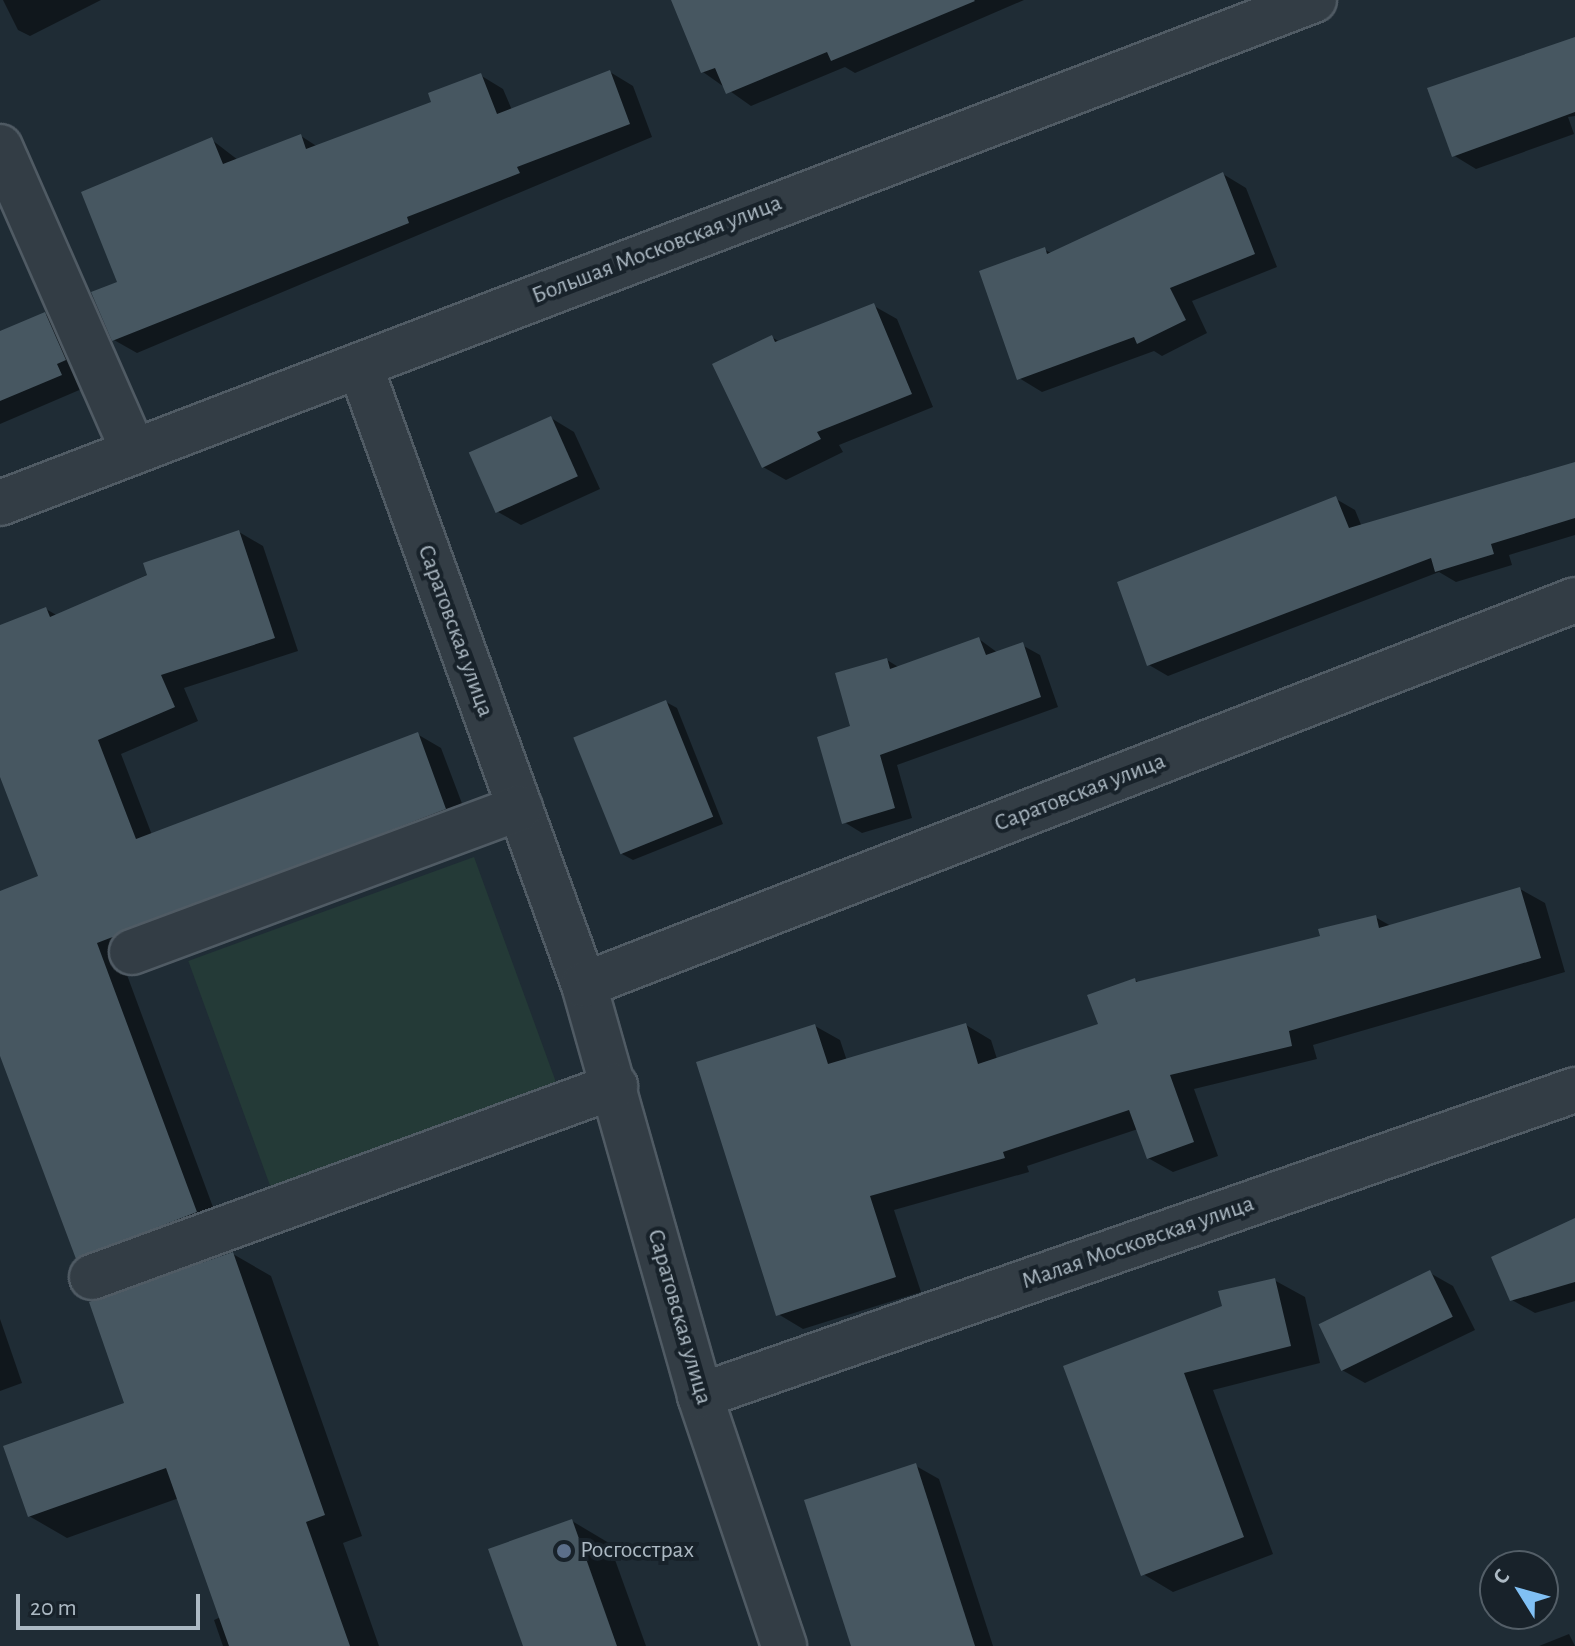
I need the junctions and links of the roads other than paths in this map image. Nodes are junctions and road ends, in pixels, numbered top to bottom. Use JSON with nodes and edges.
{"nodes":[{"id":1,"x":1314,"y":0,"type":"edge"},
{"id":2,"x":0,"y":147,"type":"edge"},
{"id":3,"x":360,"y":366,"type":"junction"},
{"id":4,"x":133,"y":450,"type":"junction"},
{"id":5,"x":0,"y":503,"type":"edge"},
{"id":6,"x":1575,"y":600,"type":"edge"},
{"id":7,"x":520,"y":808,"type":"junction"},
{"id":8,"x":132,"y":952,"type":"dead end"},
{"id":9,"x":584,"y":985,"type":"junction"},
{"id":10,"x":615,"y":1086,"type":"junction"},
{"id":11,"x":1575,"y":1090,"type":"edge"},
{"id":12,"x":92,"y":1277,"type":"dead end"},
{"id":13,"x":700,"y":1396,"type":"junction"},
{"id":14,"x":784,"y":1646,"type":"edge"}],
"edges":[{"from":1,"to":3,"type":"street","name":"Большая Московская улица"},
{"from":2,"to":4,"type":"street"},
{"from":3,"to":4,"type":"street","name":"Большая Московская улица"},
{"from":3,"to":7,"type":"street","name":"Саратовская улица"},
{"from":4,"to":5,"type":"street","name":"Большая Московская улица"},
{"from":6,"to":9,"type":"street","name":"Саратовская улица"},
{"from":7,"to":8,"type":"street"},
{"from":7,"to":9,"type":"street","name":"Саратовская улица"},
{"from":9,"to":10,"type":"street","name":"Саратовская улица"},
{"from":10,"to":12,"type":"street"},
{"from":10,"to":13,"type":"street","name":"Саратовская улица"},
{"from":11,"to":13,"type":"street","name":"Малая Московская улица"},
{"from":13,"to":14,"type":"street","name":"Саратовская улица"}]}
